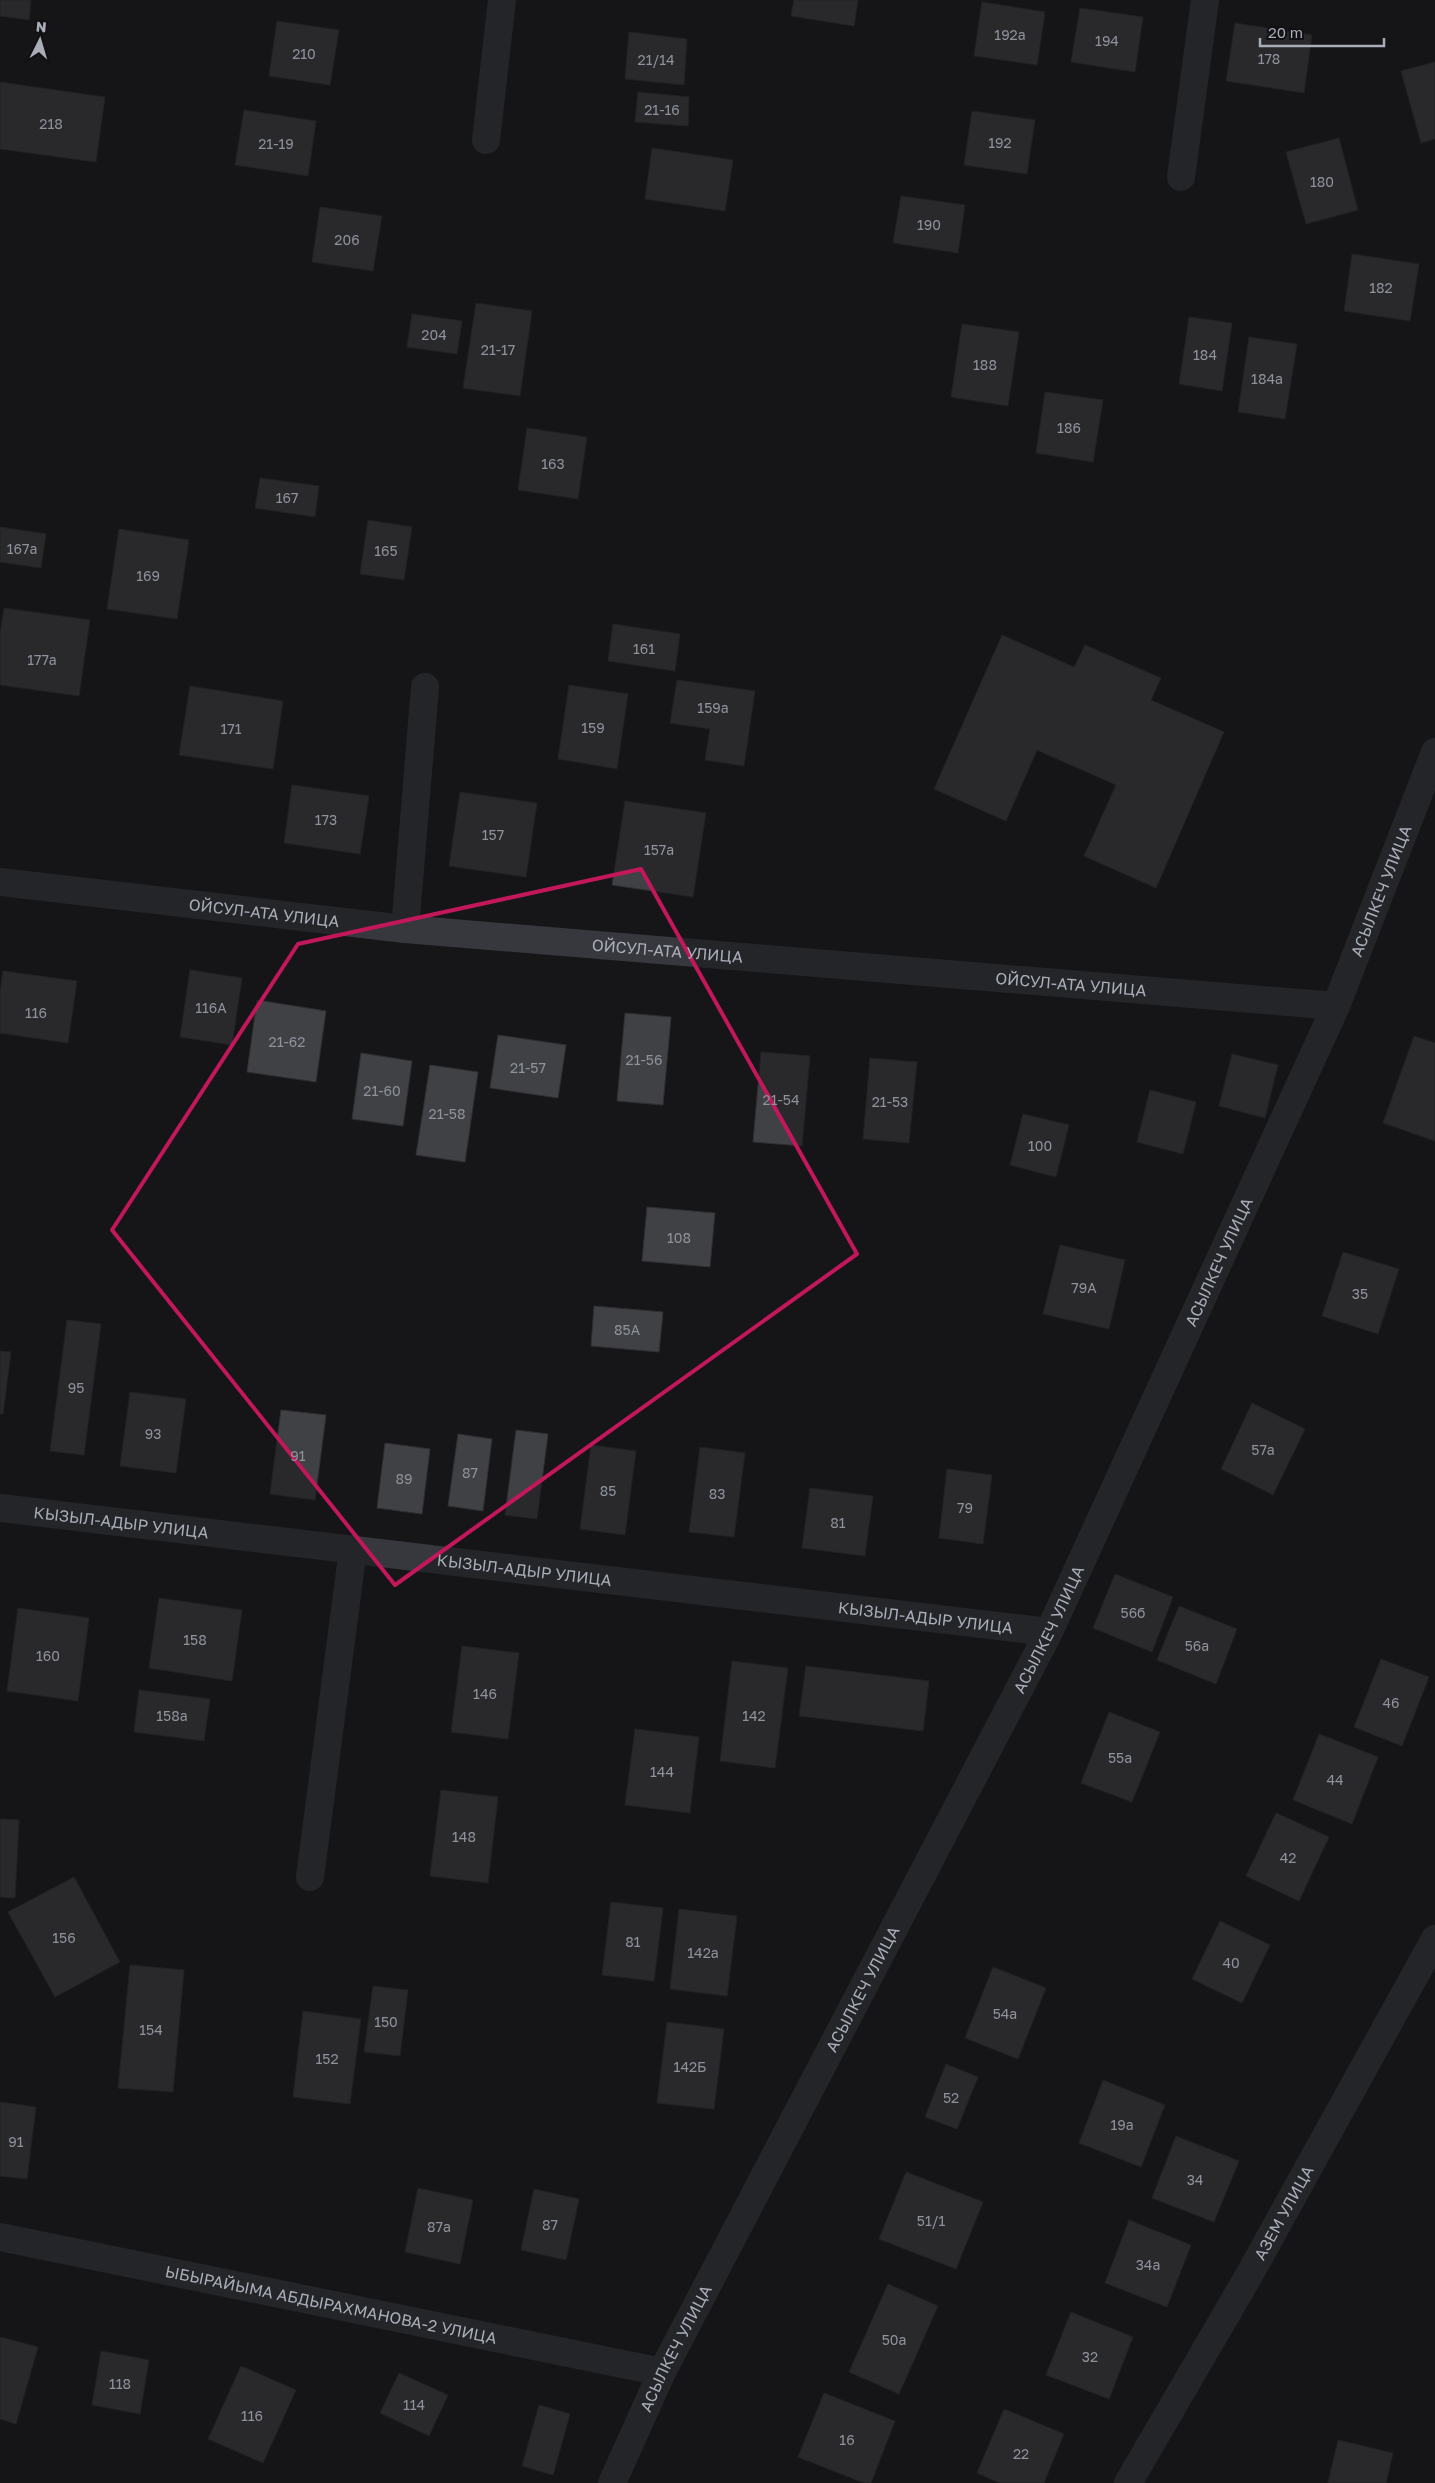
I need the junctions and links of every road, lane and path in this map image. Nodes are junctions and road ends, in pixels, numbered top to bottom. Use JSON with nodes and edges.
{"nodes":[{"id":1,"x":502,"y":0,"type":"edge"},
{"id":2,"x":1205,"y":0,"type":"edge"},
{"id":3,"x":486,"y":140,"type":"dead end"},
{"id":4,"x":1181,"y":177,"type":"dead end"},
{"id":5,"x":425,"y":687,"type":"dead end"},
{"id":6,"x":1435,"y":752,"type":"edge"},
{"id":7,"x":0,"y":882,"type":"edge"},
{"id":8,"x":405,"y":929,"type":"junction"},
{"id":9,"x":1336,"y":1006,"type":"junction"},
{"id":10,"x":0,"y":1508,"type":"edge"},
{"id":11,"x":353,"y":1549,"type":"junction"},
{"id":12,"x":1049,"y":1632,"type":"junction"},
{"id":13,"x":310,"y":1876,"type":"dead end"},
{"id":14,"x":1435,"y":1939,"type":"edge"},
{"id":15,"x":0,"y":2237,"type":"edge"},
{"id":16,"x":662,"y":2372,"type":"junction"},
{"id":17,"x":612,"y":2483,"type":"edge"},
{"id":18,"x":1128,"y":2483,"type":"edge"}],
"edges":[{"from":1,"to":3,"type":"street"},
{"from":2,"to":4,"type":"street"},
{"from":5,"to":8,"type":"street"},
{"from":6,"to":9,"type":"street","name":"АСЫЛКЕЧ УЛИЦА"},
{"from":7,"to":8,"type":"street","name":"ОЙСУЛ-АТА УЛИЦА"},
{"from":8,"to":9,"type":"street","name":"ОЙСУЛ-АТА УЛИЦА"},
{"from":9,"to":12,"type":"street","name":"АСЫЛКЕЧ УЛИЦА"},
{"from":10,"to":11,"type":"street","name":"КЫЗЫЛ-АДЫР УЛИЦА"},
{"from":11,"to":12,"type":"street","name":"КЫЗЫЛ-АДЫР УЛИЦА"},
{"from":11,"to":13,"type":"street"},
{"from":12,"to":16,"type":"street","name":"АСЫЛКЕЧ УЛИЦА"},
{"from":14,"to":18,"type":"street","name":"АЗЕМ УЛИЦА"},
{"from":15,"to":16,"type":"street","name":"ЫБЫРАЙЫМА АБДЫРАХМАНОВА-2 УЛИЦА"},
{"from":16,"to":17,"type":"street","name":"АСЫЛКЕЧ УЛИЦА"}]}
